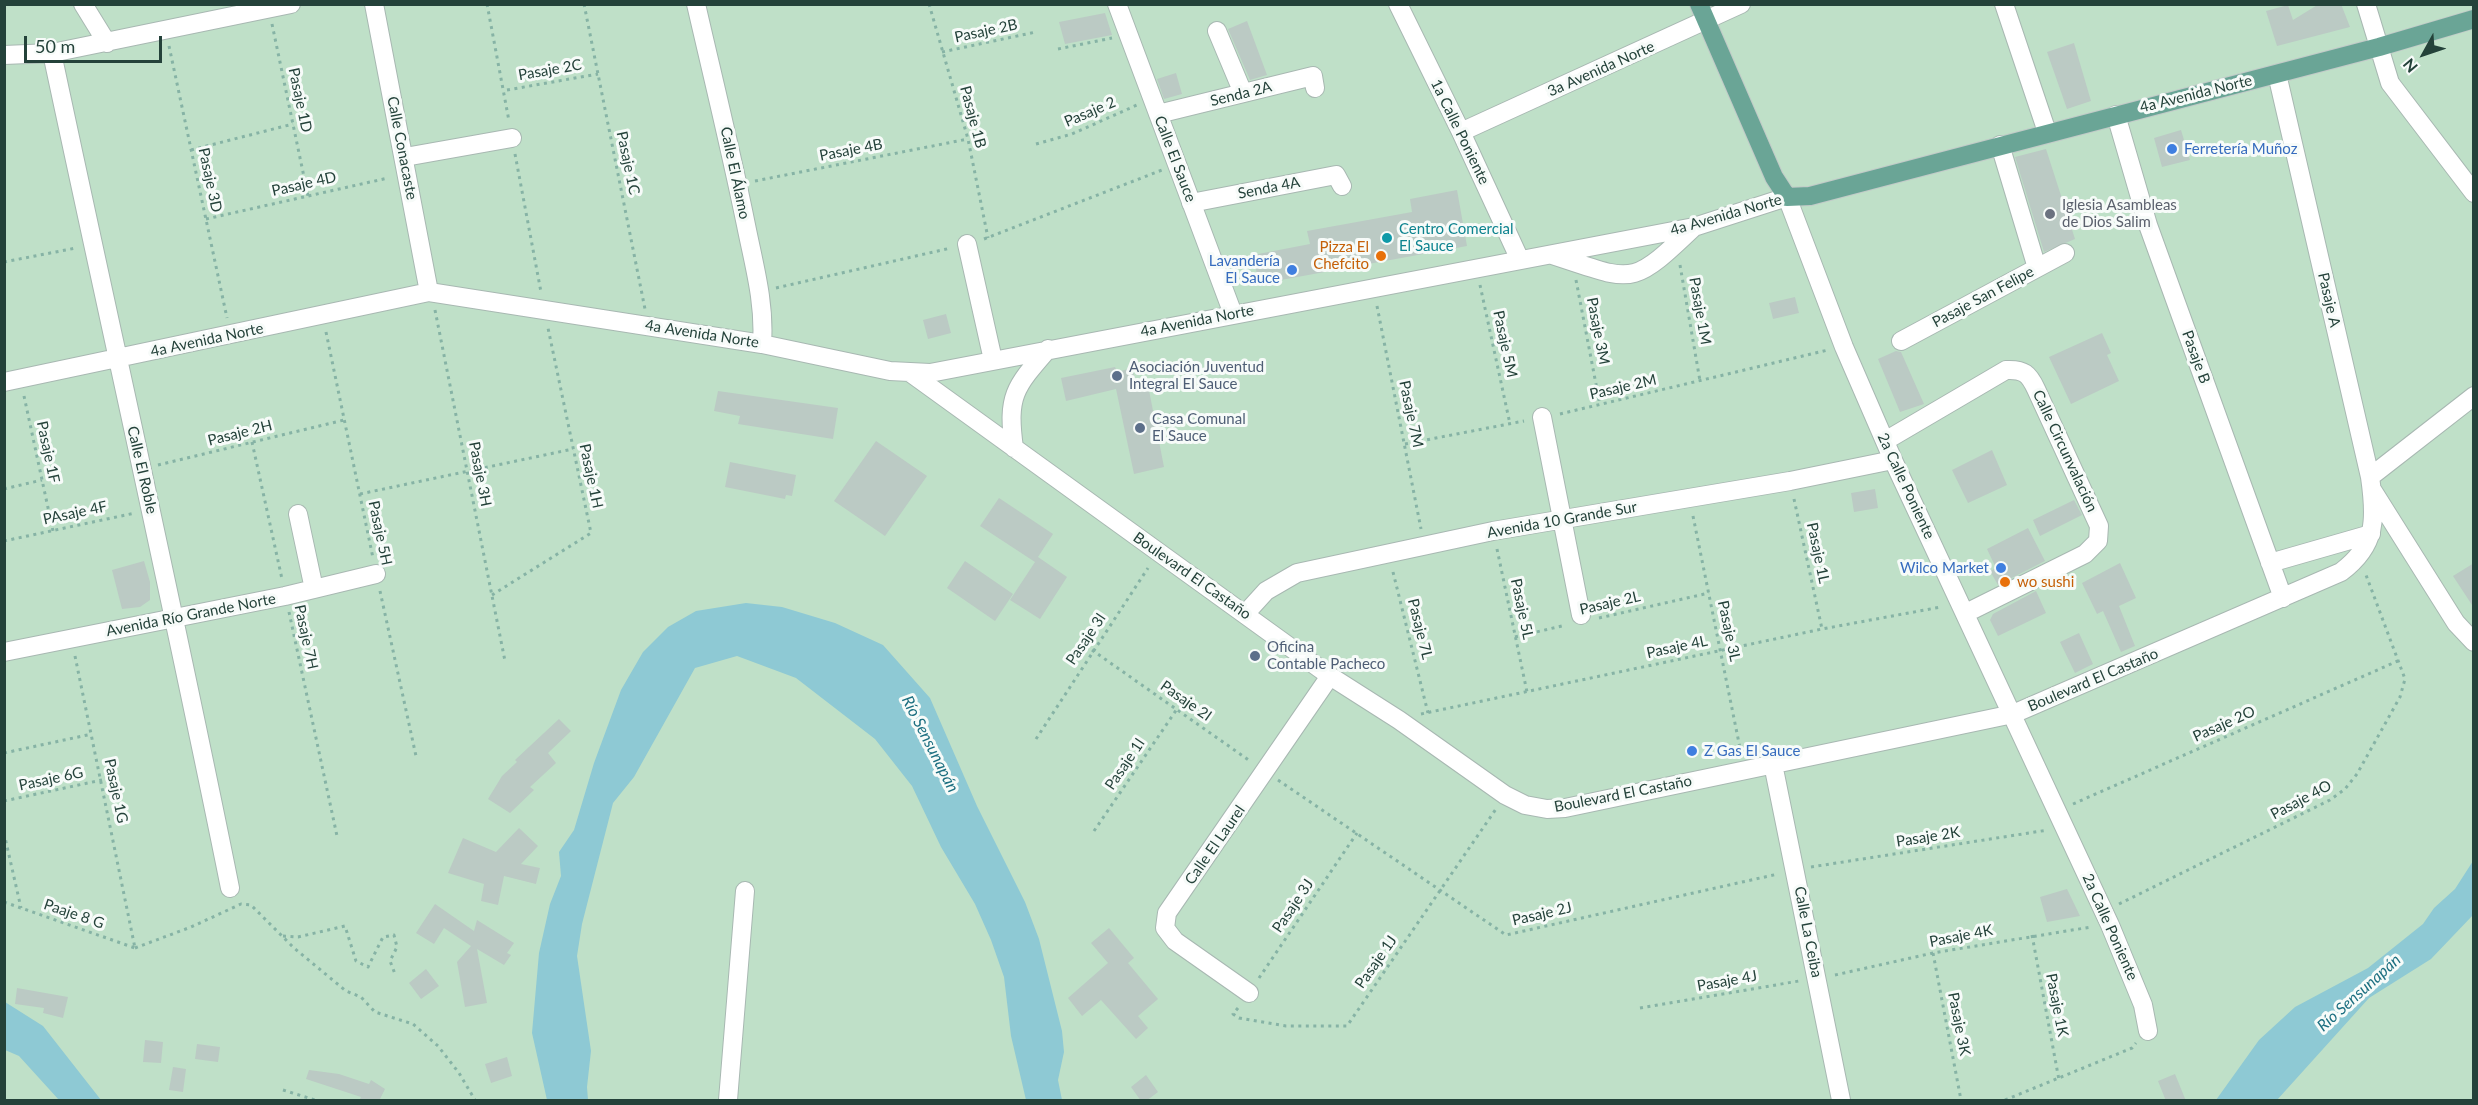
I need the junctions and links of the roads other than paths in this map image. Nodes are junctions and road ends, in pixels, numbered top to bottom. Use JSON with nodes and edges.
{"nodes":[{"id":1,"x":83,"y":4,"type":"edge"},
{"id":2,"x":291,"y":4,"type":"edge"},
{"id":3,"x":374,"y":4,"type":"edge"},
{"id":4,"x":696,"y":4,"type":"edge"},
{"id":5,"x":1117,"y":4,"type":"edge"},
{"id":6,"x":1398,"y":4,"type":"edge"},
{"id":7,"x":1699,"y":4,"type":"edge"},
{"id":8,"x":1741,"y":4,"type":"edge"},
{"id":9,"x":2004,"y":4,"type":"edge"},
{"id":10,"x":2366,"y":4,"type":"edge"},
{"id":11,"x":2474,"y":19,"type":"edge"},
{"id":12,"x":1706,"y":22,"type":"junction"},
{"id":13,"x":1217,"y":31,"type":"dead end"},
{"id":14,"x":107,"y":43,"type":"junction"},
{"id":15,"x":2379,"y":47,"type":"junction"},
{"id":16,"x":52,"y":53,"type":"junction"},
{"id":17,"x":4,"y":55,"type":"edge"},
{"id":18,"x":2277,"y":74,"type":"junction"},
{"id":19,"x":1315,"y":88,"type":"dead end"},
{"id":20,"x":1243,"y":93,"type":"junction"},
{"id":21,"x":1155,"y":106,"type":"junction"},
{"id":22,"x":2116,"y":115,"type":"junction"},
{"id":23,"x":1461,"y":132,"type":"junction"},
{"id":24,"x":2047,"y":132,"type":"junction"},
{"id":25,"x":512,"y":138,"type":"dead end"},
{"id":26,"x":2000,"y":145,"type":"junction"},
{"id":27,"x":406,"y":165,"type":"junction"},
{"id":28,"x":1342,"y":186,"type":"dead end"},
{"id":29,"x":2474,"y":193,"type":"edge"},
{"id":30,"x":1787,"y":197,"type":"junction"},
{"id":31,"x":1191,"y":203,"type":"junction"},
{"id":32,"x":1694,"y":227,"type":"junction"},
{"id":33,"x":967,"y":244,"type":"dead end"},
{"id":34,"x":2065,"y":253,"type":"dead end"},
{"id":35,"x":1550,"y":255,"type":"junction"},
{"id":36,"x":1520,"y":260,"type":"junction"},
{"id":37,"x":2037,"y":268,"type":"junction"},
{"id":38,"x":430,"y":292,"type":"junction"},
{"id":39,"x":1233,"y":314,"type":"junction"},
{"id":40,"x":1901,"y":341,"type":"dead end"},
{"id":41,"x":762,"y":344,"type":"junction"},
{"id":42,"x":1048,"y":349,"type":"junction"},
{"id":43,"x":116,"y":359,"type":"junction"},
{"id":44,"x":993,"y":360,"type":"junction"},
{"id":45,"x":912,"y":374,"type":"junction"},
{"id":46,"x":12,"y":381,"type":"edge"},
{"id":47,"x":2474,"y":396,"type":"edge"},
{"id":48,"x":1542,"y":417,"type":"road end"},
{"id":49,"x":1885,"y":441,"type":"junction"},
{"id":50,"x":1014,"y":448,"type":"junction"},
{"id":51,"x":1893,"y":460,"type":"junction"},
{"id":52,"x":2371,"y":483,"type":"junction"},
{"id":53,"x":298,"y":514,"type":"dead end"},
{"id":54,"x":1563,"y":519,"type":"junction"},
{"id":55,"x":2372,"y":530,"type":"junction"},
{"id":56,"x":2270,"y":563,"type":"junction"},
{"id":57,"x":376,"y":574,"type":"road end"},
{"id":58,"x":314,"y":589,"type":"junction"},
{"id":59,"x":2283,"y":598,"type":"junction"},
{"id":60,"x":1964,"y":608,"type":"junction"},
{"id":61,"x":1246,"y":613,"type":"junction"},
{"id":62,"x":175,"y":617,"type":"junction"},
{"id":63,"x":1583,"y":619,"type":"road end"},
{"id":64,"x":2474,"y":642,"type":"edge"},
{"id":65,"x":4,"y":652,"type":"edge"},
{"id":66,"x":1330,"y":676,"type":"junction"},
{"id":67,"x":2013,"y":714,"type":"junction"},
{"id":68,"x":1773,"y":765,"type":"junction"},
{"id":69,"x":230,"y":888,"type":"dead end"},
{"id":70,"x":745,"y":891,"type":"dead end"},
{"id":71,"x":1249,"y":993,"type":"road end"},
{"id":72,"x":2148,"y":1031,"type":"road end"},
{"id":73,"x":728,"y":1101,"type":"edge"},
{"id":74,"x":1841,"y":1101,"type":"edge"}],
"edges":[{"from":1,"to":14,"type":"street"},
{"from":2,"to":14,"type":"street"},
{"from":3,"to":27,"type":"street","name":"Calle Conacaste"},
{"from":4,"to":41,"type":"street","name":"Calle El Álamo"},
{"from":5,"to":21,"type":"street","name":"Calle El Sauce"},
{"from":6,"to":23,"type":"street","name":"1a Calle Poniente"},
{"from":7,"to":12,"type":"main road","name":"2a Calle Poniente"},
{"from":8,"to":12,"type":"street","name":"3a Avenida Norte"},
{"from":9,"to":24,"type":"street"},
{"from":10,"to":15,"type":"street"},
{"from":11,"to":15,"type":"main road","name":"4a Avenida Norte"},
{"from":12,"to":23,"type":"street","name":"3a Avenida Norte"},
{"from":12,"to":30,"type":"main road","name":"2a Calle Poniente"},
{"from":13,"to":20,"type":"street"},
{"from":14,"to":16,"type":"street"},
{"from":15,"to":18,"type":"main road","name":"4a Avenida Norte"},
{"from":15,"to":29,"type":"street"},
{"from":16,"to":17,"type":"street"},
{"from":16,"to":43,"type":"street","name":"Calle El Roble"},
{"from":18,"to":22,"type":"main road","name":"4a Avenida Norte"},
{"from":18,"to":52,"type":"street","name":"Pasaje A"},
{"from":19,"to":20,"type":"street","name":"Senda 2A"},
{"from":20,"to":21,"type":"street","name":"Senda 2A"},
{"from":21,"to":31,"type":"street","name":"Calle El Sauce"},
{"from":22,"to":24,"type":"main road","name":"4a Avenida Norte"},
{"from":22,"to":56,"type":"street","name":"Pasaje B"},
{"from":23,"to":36,"type":"street","name":"1a Calle Poniente"},
{"from":24,"to":26,"type":"main road","name":"4a Avenida Norte"},
{"from":25,"to":27,"type":"street"},
{"from":26,"to":30,"type":"main road","name":"4a Avenida Norte"},
{"from":26,"to":37,"type":"street"},
{"from":27,"to":38,"type":"street","name":"Calle Conacaste"},
{"from":28,"to":31,"type":"street","name":"Senda 4A"},
{"from":30,"to":32,"type":"street","name":"4a Avenida Norte"},
{"from":30,"to":49,"type":"street","name":"2a Calle Poniente"},
{"from":31,"to":39,"type":"street","name":"Calle El Sauce"},
{"from":32,"to":35,"type":"street","name":"4a Avenida Norte"},
{"from":32,"to":35,"type":"street"},
{"from":33,"to":44,"type":"street"},
{"from":34,"to":37,"type":"street","name":"Pasaje San Felipe"},
{"from":35,"to":36,"type":"street","name":"4a Avenida Norte"},
{"from":36,"to":39,"type":"street","name":"4a Avenida Norte"},
{"from":37,"to":40,"type":"street","name":"Pasaje San Felipe"},
{"from":38,"to":41,"type":"street","name":"4a Avenida Norte"},
{"from":38,"to":43,"type":"street","name":"4a Avenida Norte"},
{"from":39,"to":42,"type":"street","name":"4a Avenida Norte"},
{"from":41,"to":45,"type":"street","name":"4a Avenida Norte"},
{"from":42,"to":44,"type":"street","name":"4a Avenida Norte"},
{"from":42,"to":50,"type":"street"},
{"from":43,"to":46,"type":"street","name":"4a Avenida Norte"},
{"from":43,"to":62,"type":"street","name":"Calle El Roble"},
{"from":44,"to":45,"type":"street","name":"4a Avenida Norte"},
{"from":45,"to":50,"type":"street","name":"Boulevard El Castaño"},
{"from":47,"to":52,"type":"street"},
{"from":48,"to":54,"type":"street"},
{"from":49,"to":51,"type":"street","name":"2a Calle Poniente"},
{"from":49,"to":60,"type":"street","name":"Calle Circunvalación"},
{"from":50,"to":61,"type":"street","name":"Boulevard El Castaño"},
{"from":51,"to":54,"type":"street","name":"Avenida 10 Grande Sur"},
{"from":51,"to":60,"type":"street","name":"2a Calle Poniente"},
{"from":52,"to":55,"type":"street","name":"Pasaje A"},
{"from":52,"to":64,"type":"street"},
{"from":53,"to":58,"type":"street"},
{"from":54,"to":61,"type":"street","name":"Avenida 10 Grande Sur"},
{"from":54,"to":63,"type":"street"},
{"from":55,"to":56,"type":"street"},
{"from":55,"to":59,"type":"street","name":"Boulevard El Castaño"},
{"from":56,"to":59,"type":"street","name":"Pasaje B"},
{"from":57,"to":58,"type":"street","name":"Avenida Río Grande Norte"},
{"from":58,"to":62,"type":"street","name":"Avenida Río Grande Norte"},
{"from":59,"to":67,"type":"street","name":"Boulevard El Castaño"},
{"from":60,"to":67,"type":"street","name":"2a Calle Poniente"},
{"from":61,"to":66,"type":"street","name":"Boulevard El Castaño"},
{"from":62,"to":65,"type":"street","name":"Avenida Río Grande Norte"},
{"from":62,"to":69,"type":"street","name":"Calle El Roble"},
{"from":66,"to":68,"type":"street","name":"Boulevard El Castaño"},
{"from":66,"to":71,"type":"street","name":"Calle El Laurel"},
{"from":67,"to":68,"type":"street","name":"Boulevard El Castaño"},
{"from":67,"to":72,"type":"street","name":"2a Calle Poniente"},
{"from":68,"to":74,"type":"street","name":"Calle La Ceiba"},
{"from":70,"to":73,"type":"street"}]}
